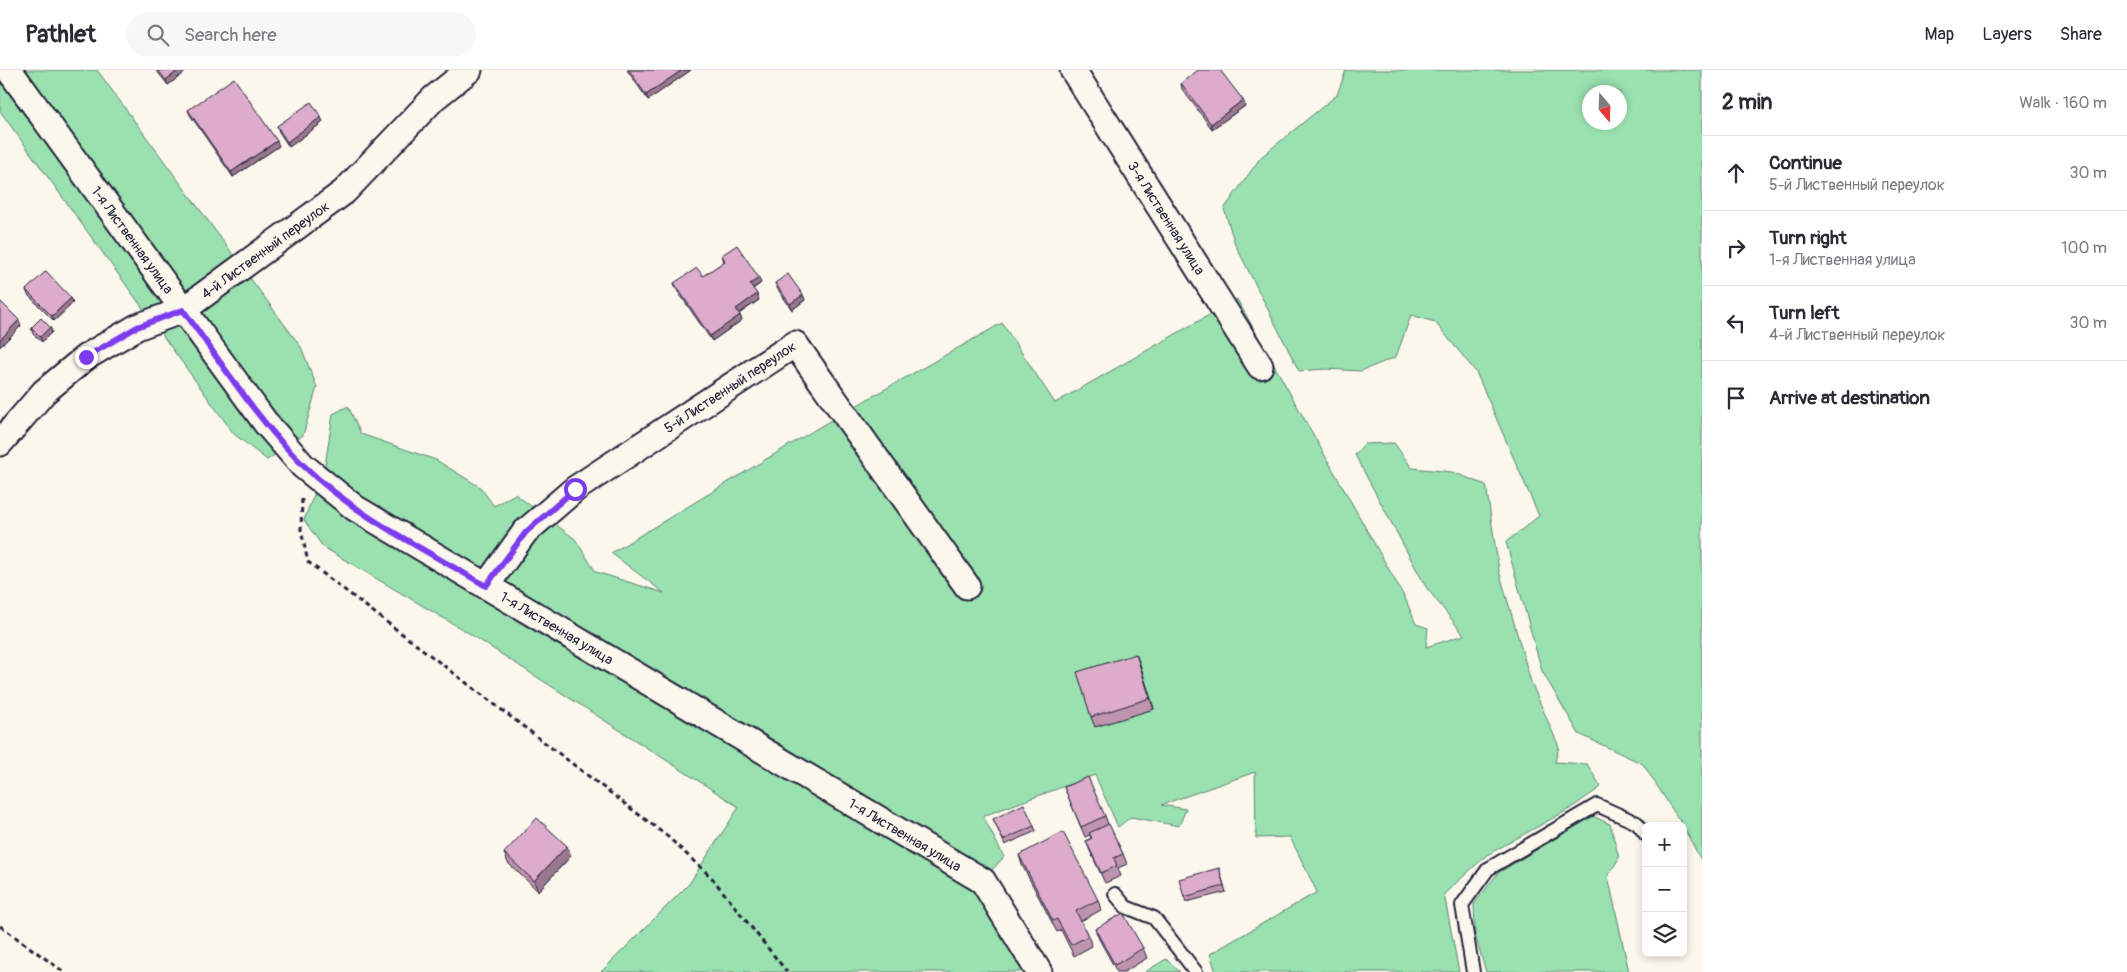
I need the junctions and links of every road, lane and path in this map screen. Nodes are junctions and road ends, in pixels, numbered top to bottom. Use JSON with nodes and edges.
{"nodes":[{"id":1,"x":9,"y":70,"type":"edge"},
{"id":2,"x":469,"y":70,"type":"edge"},
{"id":3,"x":1072,"y":70,"type":"edge"},
{"id":4,"x":183,"y":310,"type":"junction"},
{"id":5,"x":1260,"y":366,"type":"dead end"},
{"id":6,"x":0,"y":443,"type":"edge"},
{"id":7,"x":303,"y":466,"type":"junction"},
{"id":8,"x":486,"y":586,"type":"junction"},
{"id":9,"x":967,"y":586,"type":"dead end"},
{"id":10,"x":1642,"y":830,"type":"edge"},
{"id":11,"x":1115,"y":894,"type":"dead end"},
{"id":12,"x":0,"y":926,"type":"edge"},
{"id":13,"x":64,"y":972,"type":"edge"},
{"id":14,"x":787,"y":972,"type":"edge"},
{"id":15,"x":1039,"y":972,"type":"edge"},
{"id":16,"x":1196,"y":972,"type":"edge"},
{"id":17,"x":1473,"y":972,"type":"edge"}],
"edges":[{"from":1,"to":4,"type":"street","name":"1-я Лиственная улица"},
{"from":2,"to":4,"type":"street","name":"4-й Лиственный переулок"},
{"from":3,"to":5,"type":"street","name":"3-я Лиственная улица"},
{"from":4,"to":6,"type":"street","name":"4-й Лиственный переулок"},
{"from":4,"to":7,"type":"street","name":"1-я Лиственная улица"},
{"from":7,"to":8,"type":"street","name":"1-я Лиственная улица"},
{"from":7,"to":14,"type":"path"},
{"from":8,"to":9,"type":"street","name":"5-й Лиственный переулок"},
{"from":8,"to":15,"type":"street","name":"1-я Лиственная улица"},
{"from":10,"to":17,"type":"lane"},
{"from":11,"to":16,"type":"lane"},
{"from":12,"to":13,"type":"path"}]}
